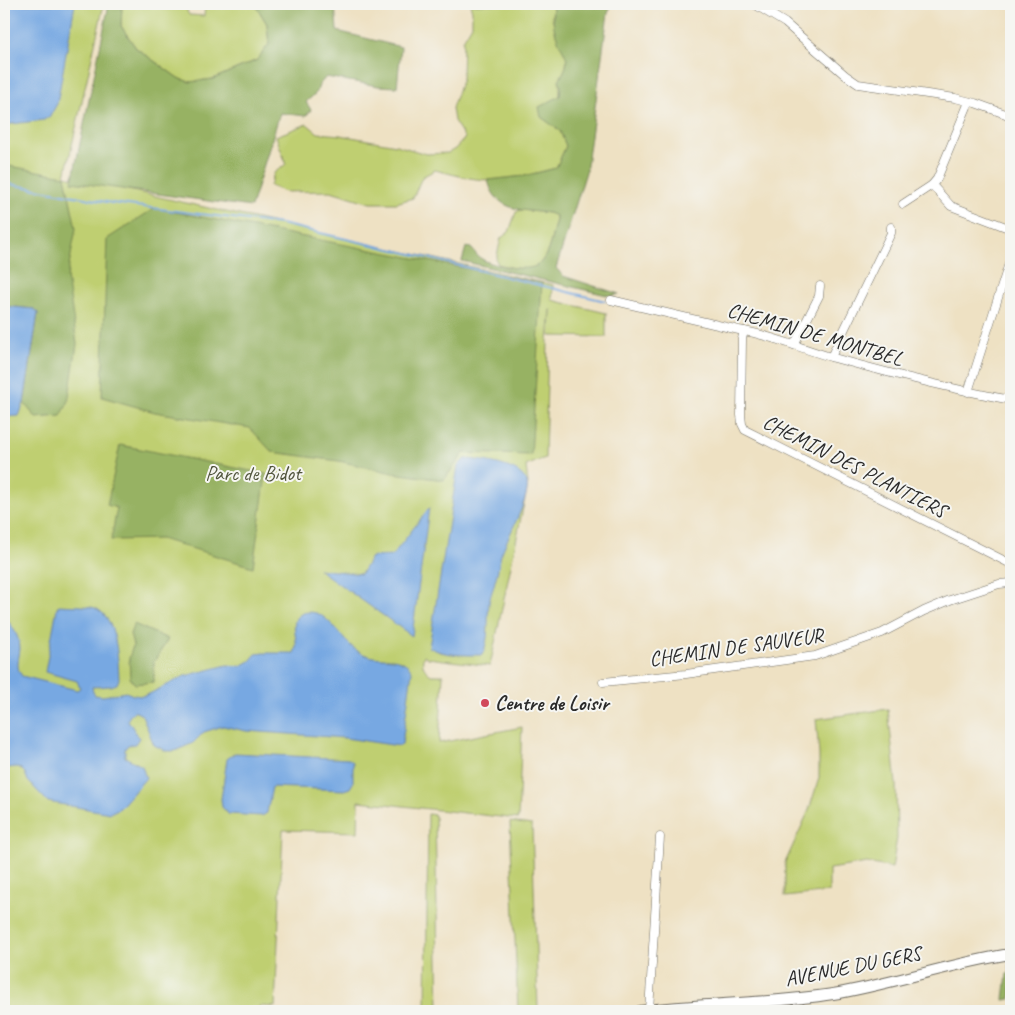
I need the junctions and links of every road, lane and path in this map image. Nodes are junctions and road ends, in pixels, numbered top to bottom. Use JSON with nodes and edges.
{"nodes":[{"id":1,"x":754,"y":4,"type":"edge"},
{"id":2,"x":969,"y":102,"type":"junction"},
{"id":3,"x":1011,"y":116,"type":"edge"},
{"id":4,"x":932,"y":185,"type":"junction"},
{"id":5,"x":903,"y":204,"type":"dead end"},
{"id":6,"x":891,"y":227,"type":"dead end"},
{"id":7,"x":1011,"y":229,"type":"edge"},
{"id":8,"x":1011,"y":257,"type":"edge"},
{"id":9,"x":820,"y":286,"type":"dead end"},
{"id":10,"x":611,"y":300,"type":"dead end"},
{"id":11,"x":744,"y":331,"type":"junction"},
{"id":12,"x":794,"y":345,"type":"junction"},
{"id":13,"x":831,"y":357,"type":"junction"},
{"id":14,"x":968,"y":392,"type":"junction"},
{"id":15,"x":1011,"y":400,"type":"edge"},
{"id":16,"x":1011,"y":564,"type":"edge"},
{"id":17,"x":1011,"y":583,"type":"edge"},
{"id":18,"x":603,"y":682,"type":"dead end"},
{"id":19,"x":660,"y":837,"type":"dead end"},
{"id":20,"x":1011,"y":954,"type":"edge"},
{"id":21,"x":644,"y":1011,"type":"edge"}],
"edges":[{"from":1,"to":2,"type":"street"},
{"from":2,"to":3,"type":"street"},
{"from":2,"to":4,"type":"street"},
{"from":4,"to":5,"type":"street"},
{"from":4,"to":7,"type":"street"},
{"from":6,"to":13,"type":"street"},
{"from":8,"to":14,"type":"street"},
{"from":9,"to":12,"type":"street"},
{"from":10,"to":11,"type":"street","name":"CHEMIN DE MONTBEL"},
{"from":11,"to":12,"type":"street","name":"CHEMIN DE MONTBEL"},
{"from":11,"to":16,"type":"street","name":"CHEMIN DES PLANTIERS"},
{"from":12,"to":13,"type":"street","name":"CHEMIN DE MONTBEL"},
{"from":13,"to":14,"type":"street","name":"CHEMIN DE MONTBEL"},
{"from":14,"to":15,"type":"street","name":"CHEMIN DE MONTBEL"},
{"from":17,"to":18,"type":"street","name":"CHEMIN DE SAUVEUR"},
{"from":19,"to":21,"type":"street"},
{"from":20,"to":21,"type":"main road","name":"AVENUE DU GERS"}]}
